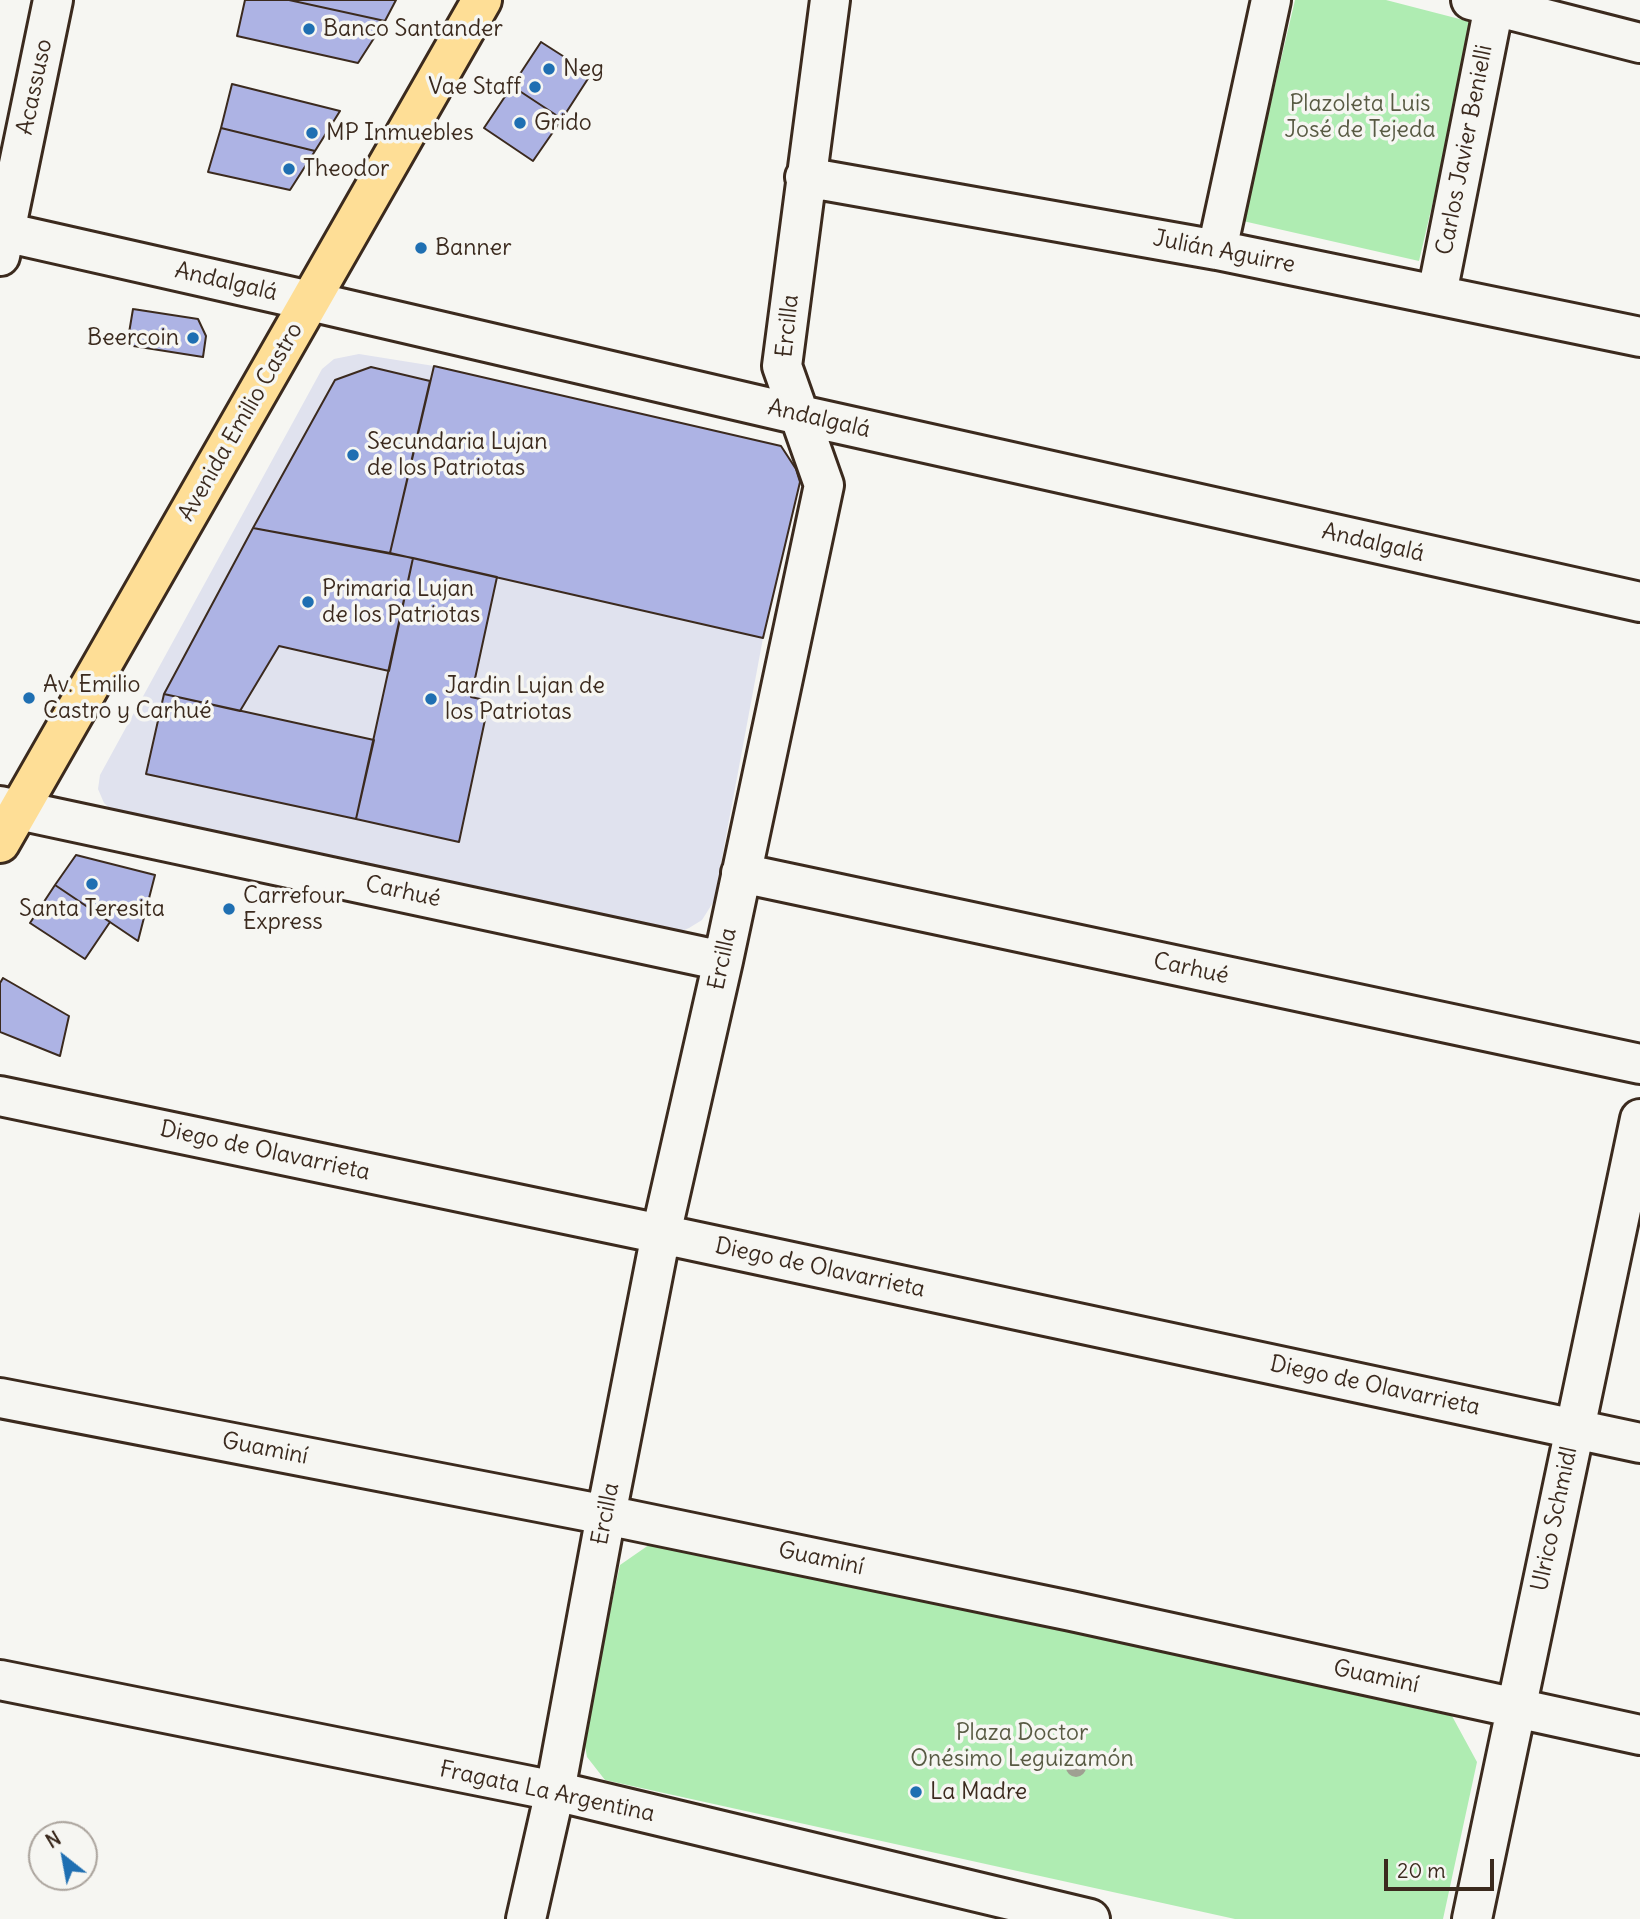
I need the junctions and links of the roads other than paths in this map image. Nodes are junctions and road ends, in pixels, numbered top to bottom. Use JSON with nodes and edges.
{"nodes":[{"id":1,"x":53,"y":0,"type":"edge"},
{"id":2,"x":482,"y":0,"type":"edge"},
{"id":3,"x":830,"y":0,"type":"edge"},
{"id":4,"x":1271,"y":0,"type":"edge"},
{"id":5,"x":1482,"y":3,"type":"edge"},
{"id":6,"x":1640,"y":43,"type":"edge"},
{"id":7,"x":805,"y":177,"type":"junction"},
{"id":8,"x":2,"y":240,"type":"edge"},
{"id":9,"x":1217,"y":250,"type":"junction"},
{"id":10,"x":1437,"y":294,"type":"junction"},
{"id":11,"x":310,"y":301,"type":"junction"},
{"id":12,"x":1640,"y":337,"type":"edge"},
{"id":13,"x":800,"y":415,"type":"junction"},
{"id":14,"x":1640,"y":602,"type":"edge"},
{"id":15,"x":10,"y":808,"type":"edge"},
{"id":16,"x":0,"y":843,"type":"edge"},
{"id":17,"x":741,"y":873,"type":"junction"},
{"id":18,"x":723,"y":961,"type":"junction"},
{"id":19,"x":1640,"y":1064,"type":"edge"},
{"id":20,"x":0,"y":1096,"type":"edge"},
{"id":21,"x":1640,"y":1119,"type":"edge"},
{"id":22,"x":661,"y":1234,"type":"junction"},
{"id":23,"x":0,"y":1398,"type":"edge"},
{"id":24,"x":1574,"y":1429,"type":"junction"},
{"id":25,"x":1640,"y":1443,"type":"edge"},
{"id":26,"x":606,"y":1515,"type":"junction"},
{"id":27,"x":0,"y":1680,"type":"edge"},
{"id":28,"x":1517,"y":1707,"type":"junction"},
{"id":29,"x":1640,"y":1735,"type":"edge"},
{"id":30,"x":555,"y":1791,"type":"junction"},
{"id":31,"x":526,"y":1919,"type":"edge"},
{"id":32,"x":1090,"y":1919,"type":"edge"},
{"id":33,"x":1472,"y":1919,"type":"edge"}],
"edges":[{"from":1,"to":8,"type":"street","name":"Acassuso"},
{"from":2,"to":11,"type":"main road","name":"Avenida Emilio Castro"},
{"from":3,"to":7,"type":"street","name":"Ercilla"},
{"from":4,"to":9,"type":"street"},
{"from":5,"to":6,"type":"street"},
{"from":5,"to":10,"type":"street","name":"Carlos Javier Benielli"},
{"from":7,"to":9,"type":"street","name":"Julián Aguirre"},
{"from":7,"to":13,"type":"street","name":"Ercilla"},
{"from":8,"to":11,"type":"street","name":"Andalgalá"},
{"from":9,"to":10,"type":"street","name":"Julián Aguirre"},
{"from":10,"to":12,"type":"street","name":"Julián Aguirre"},
{"from":11,"to":13,"type":"street","name":"Andalgalá"},
{"from":11,"to":15,"type":"main road","name":"Avenida Emilio Castro"},
{"from":13,"to":14,"type":"street","name":"Andalgalá"},
{"from":13,"to":17,"type":"street","name":"Ercilla"},
{"from":15,"to":16,"type":"main road","name":"Avenida Emilio Castro"},
{"from":15,"to":18,"type":"street","name":"Carhué"},
{"from":17,"to":18,"type":"street","name":"Ercilla"},
{"from":17,"to":19,"type":"street","name":"Carhué"},
{"from":18,"to":22,"type":"street","name":"Ercilla"},
{"from":20,"to":22,"type":"street","name":"Diego de Olavarrieta"},
{"from":21,"to":24,"type":"street","name":"Ulrico Schmidl"},
{"from":22,"to":24,"type":"street","name":"Diego de Olavarrieta"},
{"from":22,"to":26,"type":"street","name":"Ercilla"},
{"from":23,"to":26,"type":"street","name":"Guaminí"},
{"from":24,"to":25,"type":"street","name":"Diego de Olavarrieta"},
{"from":24,"to":28,"type":"street","name":"Ulrico Schmidl"},
{"from":26,"to":28,"type":"street","name":"Guaminí"},
{"from":26,"to":30,"type":"street","name":"Ercilla"},
{"from":27,"to":30,"type":"street","name":"Fragata La Argentina"},
{"from":28,"to":29,"type":"street","name":"Guaminí"},
{"from":28,"to":33,"type":"street","name":"Ulrico Schmidl"},
{"from":30,"to":31,"type":"street","name":"Ercilla"},
{"from":30,"to":32,"type":"street","name":"Fragata La Argentina"}]}
